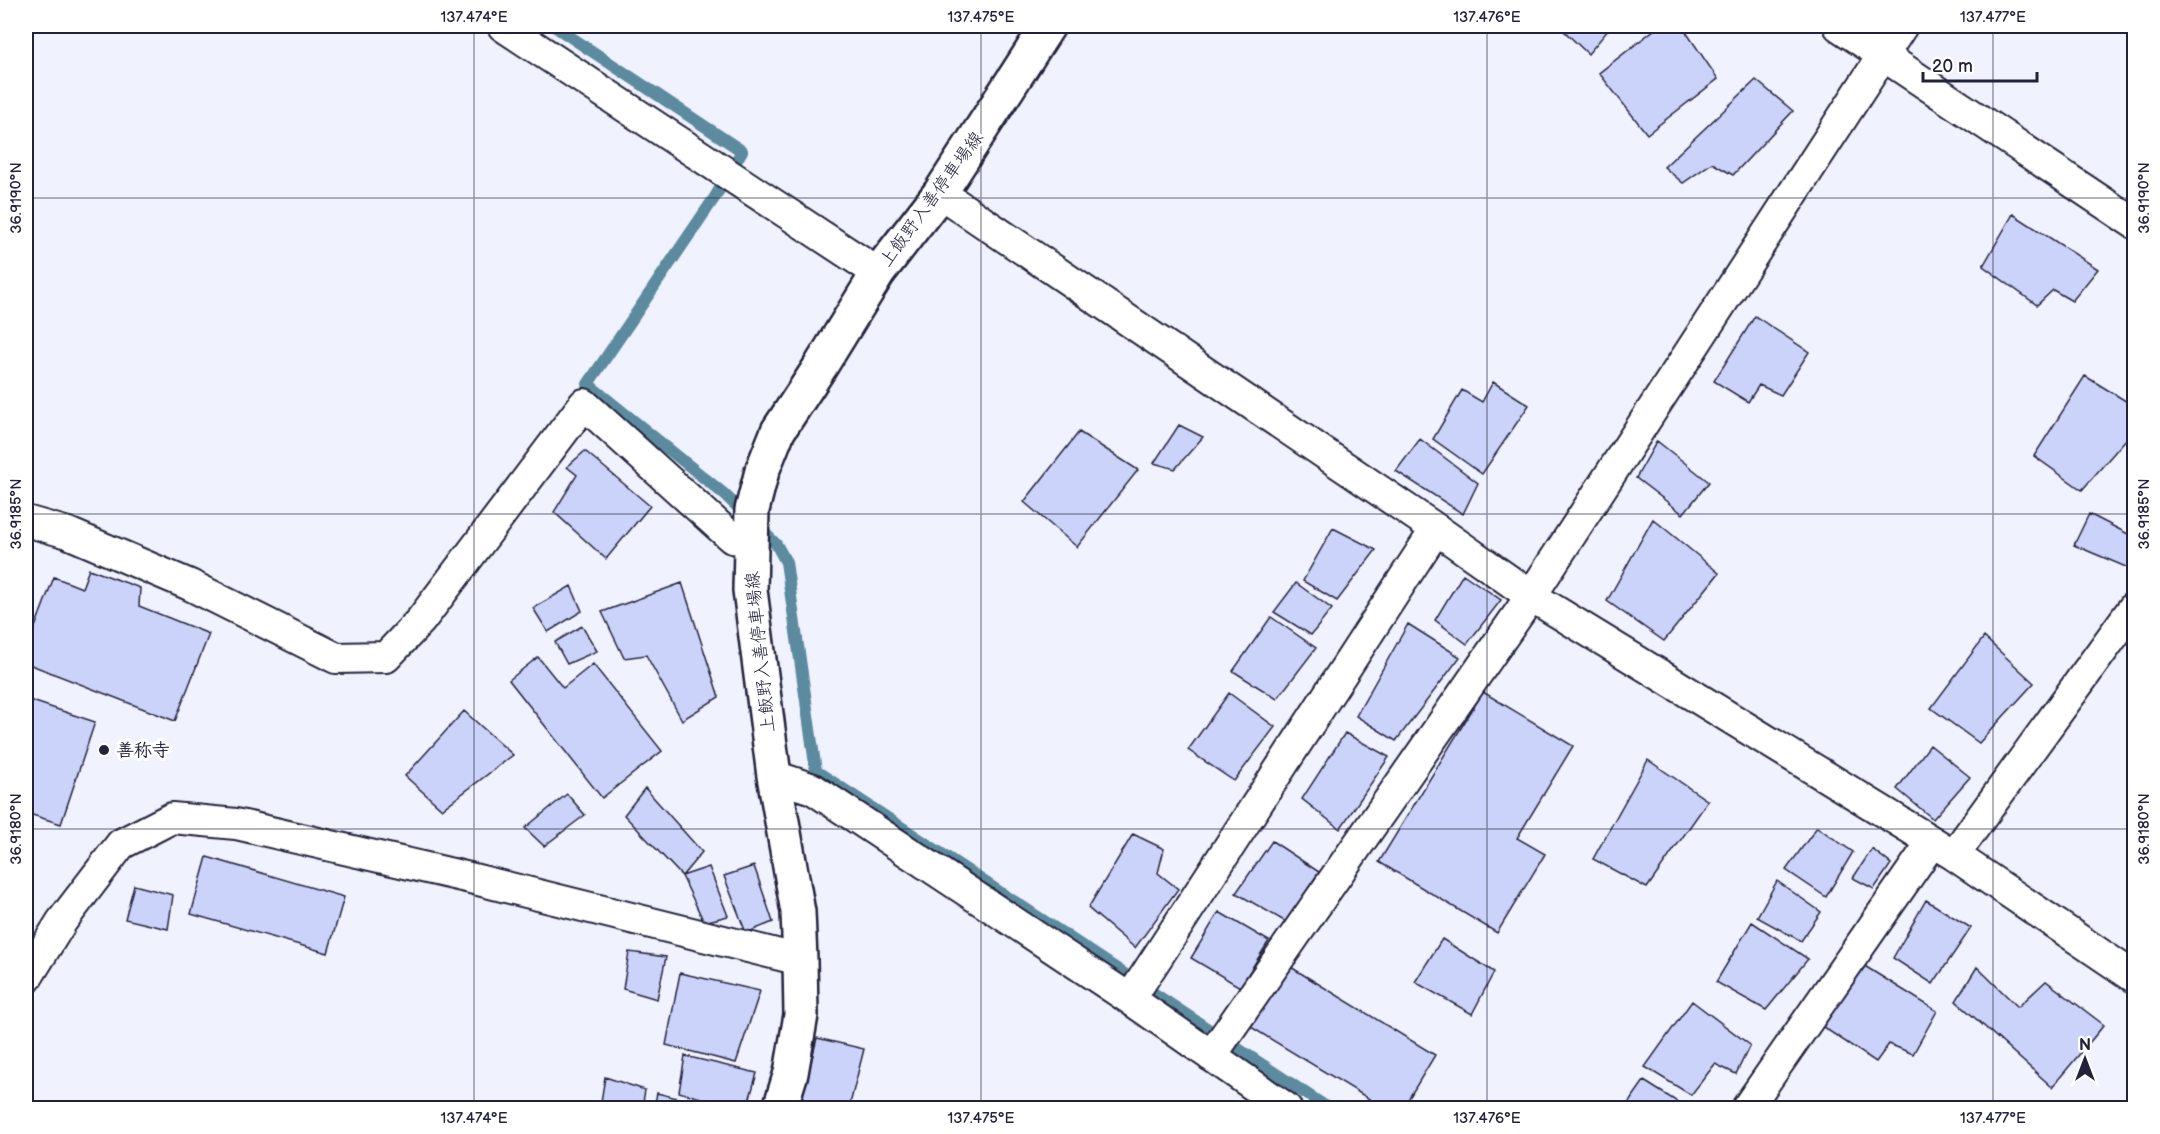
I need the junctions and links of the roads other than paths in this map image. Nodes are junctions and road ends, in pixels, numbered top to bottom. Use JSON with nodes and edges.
{"nodes":[{"id":1,"x":504,"y":26,"type":"edge"},
{"id":2,"x":1048,"y":26,"type":"edge"},
{"id":3,"x":1839,"y":26,"type":"edge"},
{"id":4,"x":1902,"y":26,"type":"edge"},
{"id":5,"x":1882,"y":54,"type":"junction"},
{"id":6,"x":939,"y":193,"type":"junction"},
{"id":7,"x":2134,"y":223,"type":"edge"},
{"id":8,"x":878,"y":273,"type":"junction"},
{"id":9,"x":26,"y":521,"type":"edge"},
{"id":10,"x":1436,"y":529,"type":"junction"},
{"id":11,"x":751,"y":540,"type":"junction"},
{"id":12,"x":1532,"y":596,"type":"junction"},
{"id":13,"x":2134,"y":607,"type":"edge"},
{"id":14,"x":774,"y":776,"type":"junction"},
{"id":15,"x":1943,"y":848,"type":"junction"},
{"id":16,"x":800,"y":960,"type":"junction"},
{"id":17,"x":2134,"y":977,"type":"edge"},
{"id":18,"x":26,"y":979,"type":"edge"},
{"id":19,"x":1130,"y":999,"type":"junction"},
{"id":20,"x":1211,"y":1056,"type":"junction"},
{"id":21,"x":780,"y":1108,"type":"edge"},
{"id":22,"x":1286,"y":1108,"type":"edge"},
{"id":23,"x":1747,"y":1108,"type":"edge"}],
"edges":[{"from":1,"to":8,"type":"street"},
{"from":2,"to":6,"type":"main road","name":"上飯野入善停車場線"},
{"from":3,"to":5,"type":"street"},
{"from":4,"to":5,"type":"street"},
{"from":5,"to":7,"type":"street"},
{"from":5,"to":12,"type":"street"},
{"from":6,"to":8,"type":"main road","name":"上飯野入善停車場線"},
{"from":6,"to":10,"type":"street"},
{"from":8,"to":11,"type":"main road","name":"上飯野入善停車場線"},
{"from":9,"to":11,"type":"street"},
{"from":10,"to":12,"type":"street"},
{"from":10,"to":19,"type":"street"},
{"from":11,"to":14,"type":"main road","name":"上飯野入善停車場線"},
{"from":12,"to":15,"type":"street"},
{"from":12,"to":20,"type":"street"},
{"from":13,"to":15,"type":"street"},
{"from":14,"to":16,"type":"main road","name":"上飯野入善停車場線"},
{"from":14,"to":19,"type":"street"},
{"from":15,"to":17,"type":"street"},
{"from":15,"to":23,"type":"street"},
{"from":16,"to":18,"type":"street"},
{"from":16,"to":21,"type":"main road","name":"上飯野入善停車場線"},
{"from":19,"to":20,"type":"street"},
{"from":20,"to":22,"type":"street"}]}
